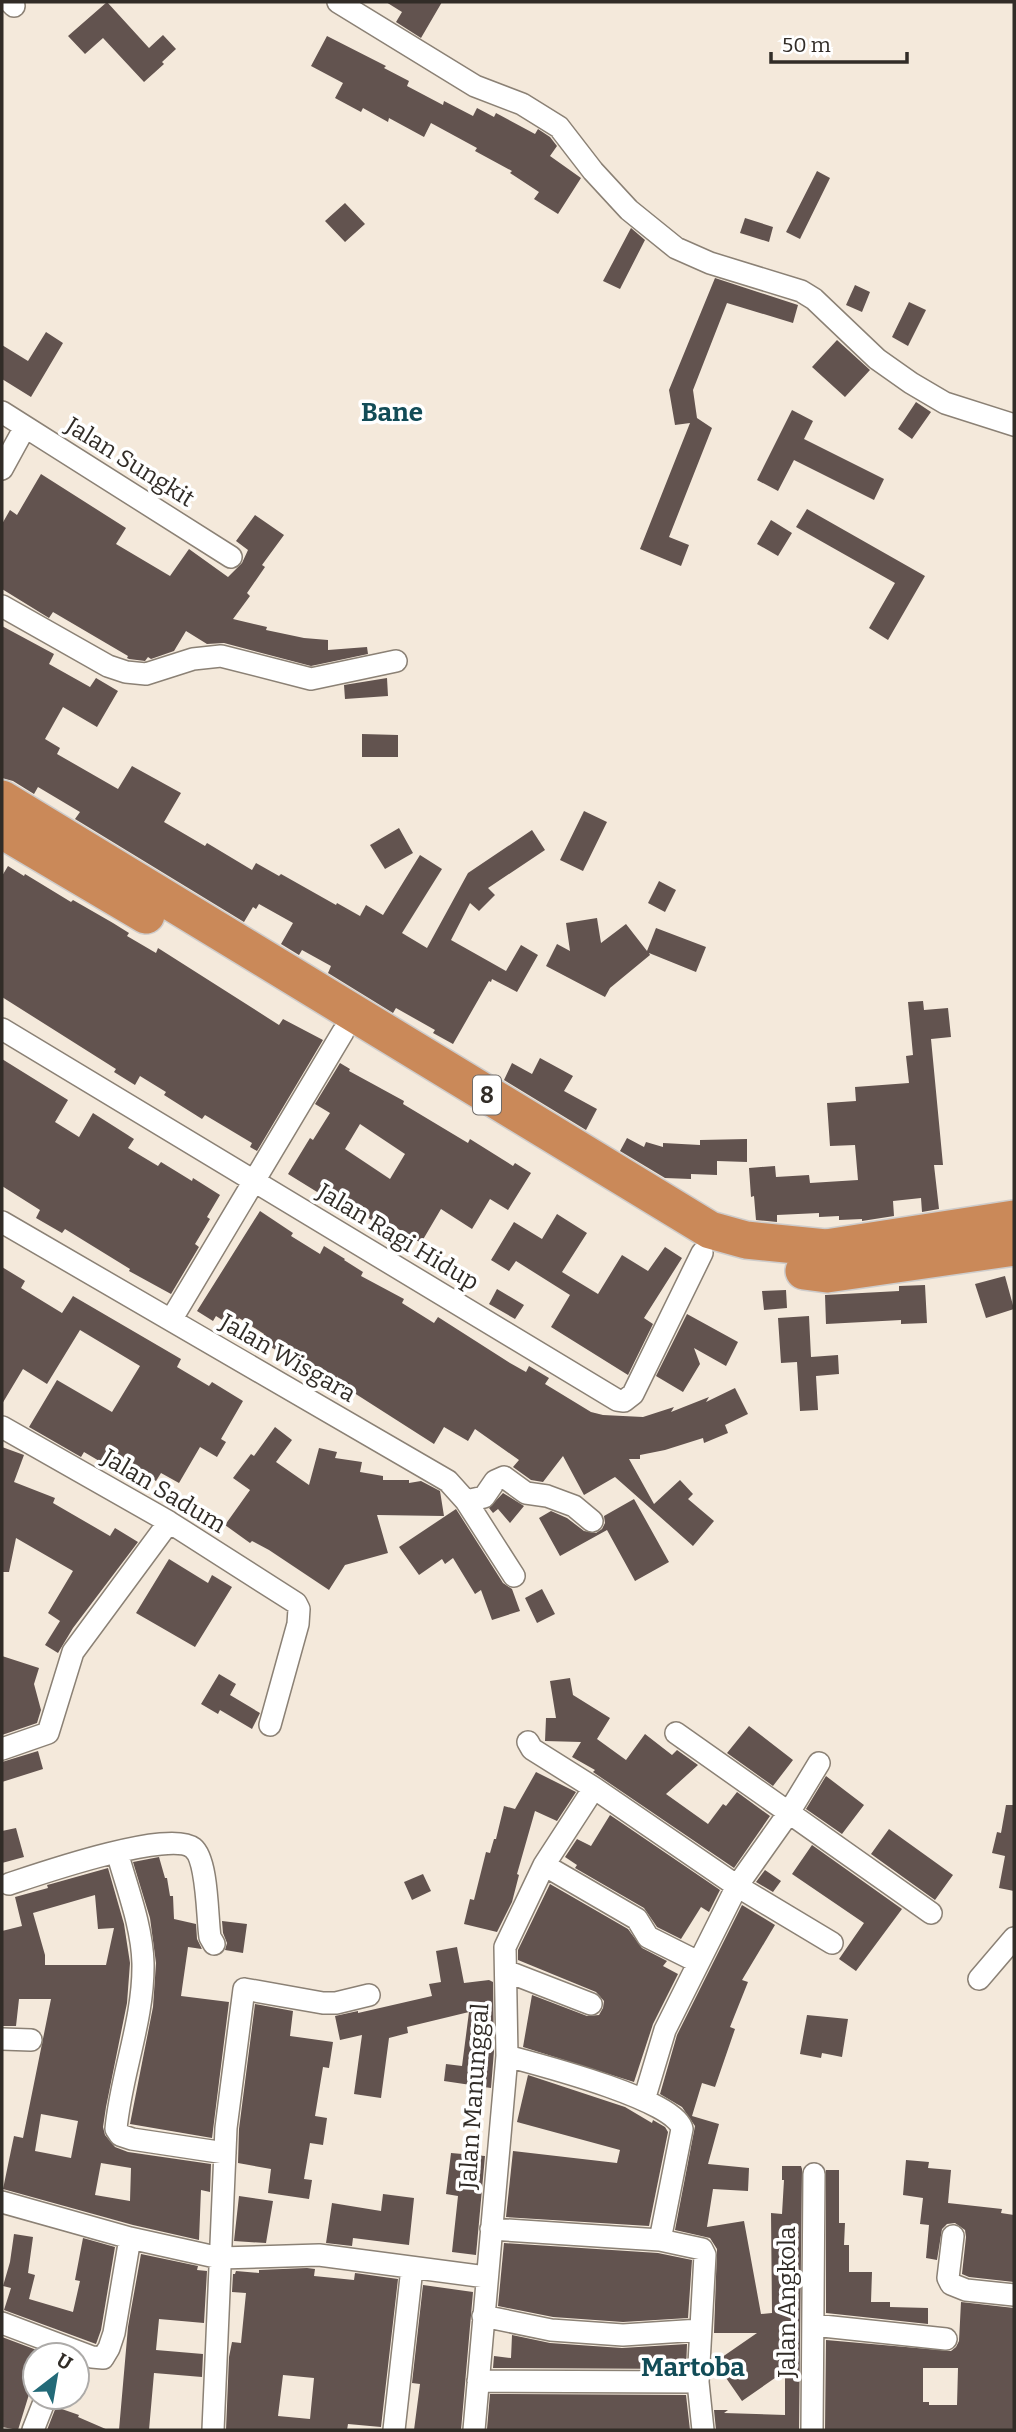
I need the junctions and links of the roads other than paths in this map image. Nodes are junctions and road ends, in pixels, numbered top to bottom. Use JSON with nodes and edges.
{"nodes":[{"id":1,"x":338,"y":2,"type":"edge"},
{"id":2,"x":2,"y":412,"type":"edge"},
{"id":3,"x":1014,"y":425,"type":"edge"},
{"id":4,"x":25,"y":427,"type":"junction"},
{"id":5,"x":2,"y":469,"type":"edge"},
{"id":6,"x":230,"y":557,"type":"dead end"},
{"id":7,"x":2,"y":606,"type":"edge"},
{"id":8,"x":396,"y":661,"type":"dead end"},
{"id":9,"x":2,"y":799,"type":"edge"},
{"id":10,"x":2,"y":830,"type":"edge"},
{"id":11,"x":2,"y":1029,"type":"edge"},
{"id":12,"x":343,"y":1032,"type":"junction"},
{"id":13,"x":254,"y":1181,"type":"junction"},
{"id":14,"x":1014,"y":1219,"type":"edge"},
{"id":15,"x":2,"y":1222,"type":"edge"},
{"id":16,"x":1014,"y":1247,"type":"edge"},
{"id":17,"x":702,"y":1254,"type":"junction"},
{"id":18,"x":170,"y":1320,"type":"junction"},
{"id":19,"x":2,"y":1427,"type":"edge"},
{"id":20,"x":466,"y":1501,"type":"junction"},
{"id":21,"x":592,"y":1521,"type":"dead end"},
{"id":22,"x":169,"y":1522,"type":"junction"},
{"id":23,"x":514,"y":1576,"type":"dead end"},
{"id":24,"x":270,"y":1726,"type":"dead end"},
{"id":25,"x":676,"y":1733,"type":"dead end"},
{"id":26,"x":528,"y":1742,"type":"dead end"},
{"id":27,"x":2,"y":1749,"type":"edge"},
{"id":28,"x":819,"y":1763,"type":"dead end"},
{"id":29,"x":594,"y":1788,"type":"junction"},
{"id":30,"x":788,"y":1814,"type":"junction"},
{"id":31,"x":117,"y":1852,"type":"junction"},
{"id":32,"x":544,"y":1865,"type":"junction"},
{"id":33,"x":9,"y":1884,"type":"dead end"},
{"id":34,"x":737,"y":1886,"type":"junction"},
{"id":35,"x":931,"y":1913,"type":"dead end"},
{"id":36,"x":1014,"y":1938,"type":"edge"},
{"id":37,"x":832,"y":1943,"type":"dead end"},
{"id":38,"x":214,"y":1944,"type":"dead end"},
{"id":39,"x":698,"y":1962,"type":"junction"},
{"id":40,"x":506,"y":1971,"type":"junction"},
{"id":41,"x":979,"y":1979,"type":"dead end"},
{"id":42,"x":369,"y":1995,"type":"dead end"},
{"id":43,"x":591,"y":2004,"type":"dead end"},
{"id":44,"x":2,"y":2039,"type":"edge"},
{"id":45,"x":31,"y":2040,"type":"dead end"},
{"id":46,"x":507,"y":2056,"type":"junction"},
{"id":47,"x":644,"y":2100,"type":"junction"},
{"id":48,"x":225,"y":2153,"type":"junction"},
{"id":49,"x":814,"y":2174,"type":"dead end"},
{"id":50,"x":2,"y":2202,"type":"edge"},
{"id":51,"x":491,"y":2229,"type":"junction"},
{"id":52,"x":953,"y":2236,"type":"dead end"},
{"id":53,"x":130,"y":2238,"type":"junction"},
{"id":54,"x":660,"y":2240,"type":"junction"},
{"id":55,"x":220,"y":2258,"type":"junction"},
{"id":56,"x":412,"y":2268,"type":"junction"},
{"id":57,"x":486,"y":2277,"type":"junction"},
{"id":58,"x":1014,"y":2295,"type":"edge"},
{"id":59,"x":483,"y":2316,"type":"junction"},
{"id":60,"x":2,"y":2323,"type":"edge"},
{"id":61,"x":813,"y":2325,"type":"junction"},
{"id":62,"x":701,"y":2330,"type":"junction"},
{"id":63,"x":946,"y":2339,"type":"dead end"},
{"id":64,"x":42,"y":2341,"type":"edge"},
{"id":65,"x":91,"y":2357,"type":"edge"},
{"id":66,"x":478,"y":2381,"type":"junction"},
{"id":67,"x":698,"y":2382,"type":"junction"},
{"id":68,"x":40,"y":2411,"type":"edge"},
{"id":69,"x":33,"y":2430,"type":"edge"},
{"id":70,"x":213,"y":2430,"type":"edge"},
{"id":71,"x":394,"y":2430,"type":"edge"},
{"id":72,"x":474,"y":2430,"type":"edge"},
{"id":73,"x":703,"y":2430,"type":"edge"},
{"id":74,"x":812,"y":2430,"type":"edge"}],
"edges":[{"from":1,"to":3,"type":"street"},
{"from":2,"to":4,"type":"street","name":"Jalan Sungkit"},
{"from":4,"to":5,"type":"street"},
{"from":4,"to":6,"type":"street","name":"Jalan Sungkit"},
{"from":7,"to":8,"type":"street"},
{"from":9,"to":14,"type":"highway","number":"8"},
{"from":10,"to":12,"type":"highway","number":"8"},
{"from":11,"to":13,"type":"street","name":"Jalan Ragi Hidup"},
{"from":12,"to":13,"type":"street"},
{"from":12,"to":17,"type":"highway","number":"8"},
{"from":13,"to":17,"type":"street","name":"Jalan Ragi Hidup"},
{"from":13,"to":18,"type":"street"},
{"from":15,"to":18,"type":"street","name":"Jalan Wisgara"},
{"from":16,"to":17,"type":"highway","number":"8"},
{"from":18,"to":20,"type":"street","name":"Jalan Wisgara"},
{"from":19,"to":22,"type":"street","name":"Jalan Sadum"},
{"from":20,"to":21,"type":"street"},
{"from":20,"to":23,"type":"street","name":"Jalan Wisgara"},
{"from":22,"to":24,"type":"street","name":"Jalan Sadum"},
{"from":22,"to":27,"type":"street"},
{"from":25,"to":30,"type":"street"},
{"from":26,"to":29,"type":"street"},
{"from":28,"to":30,"type":"street"},
{"from":29,"to":32,"type":"street","name":"Jalan Manunggal"},
{"from":29,"to":34,"type":"street"},
{"from":30,"to":34,"type":"street"},
{"from":30,"to":35,"type":"street"},
{"from":31,"to":33,"type":"street"},
{"from":31,"to":38,"type":"street"},
{"from":31,"to":48,"type":"street"},
{"from":32,"to":39,"type":"street"},
{"from":32,"to":40,"type":"street","name":"Jalan Manunggal"},
{"from":34,"to":37,"type":"street"},
{"from":34,"to":39,"type":"street"},
{"from":36,"to":41,"type":"street"},
{"from":39,"to":47,"type":"street"},
{"from":40,"to":43,"type":"street"},
{"from":40,"to":46,"type":"street","name":"Jalan Manunggal"},
{"from":42,"to":48,"type":"street"},
{"from":44,"to":45,"type":"street"},
{"from":46,"to":47,"type":"street"},
{"from":46,"to":51,"type":"street","name":"Jalan Manunggal"},
{"from":47,"to":54,"type":"street"},
{"from":48,"to":55,"type":"street"},
{"from":49,"to":61,"type":"street","name":"Jalan Angkola"},
{"from":50,"to":53,"type":"street"},
{"from":51,"to":54,"type":"street"},
{"from":51,"to":57,"type":"street","name":"Jalan Manunggal"},
{"from":52,"to":58,"type":"street"},
{"from":53,"to":55,"type":"street"},
{"from":53,"to":65,"type":"street"},
{"from":54,"to":62,"type":"street"},
{"from":55,"to":56,"type":"street"},
{"from":55,"to":70,"type":"street"},
{"from":56,"to":57,"type":"street"},
{"from":56,"to":71,"type":"street"},
{"from":57,"to":59,"type":"street","name":"Jalan Manunggal"},
{"from":59,"to":62,"type":"street"},
{"from":59,"to":66,"type":"street","name":"Jalan Manunggal"},
{"from":60,"to":64,"type":"street"},
{"from":61,"to":63,"type":"street"},
{"from":61,"to":74,"type":"street","name":"Jalan Angkola"},
{"from":62,"to":67,"type":"street"},
{"from":66,"to":67,"type":"street"},
{"from":66,"to":72,"type":"street","name":"Jalan Manunggal"},
{"from":67,"to":73,"type":"street"},
{"from":68,"to":69,"type":"street"}]}
